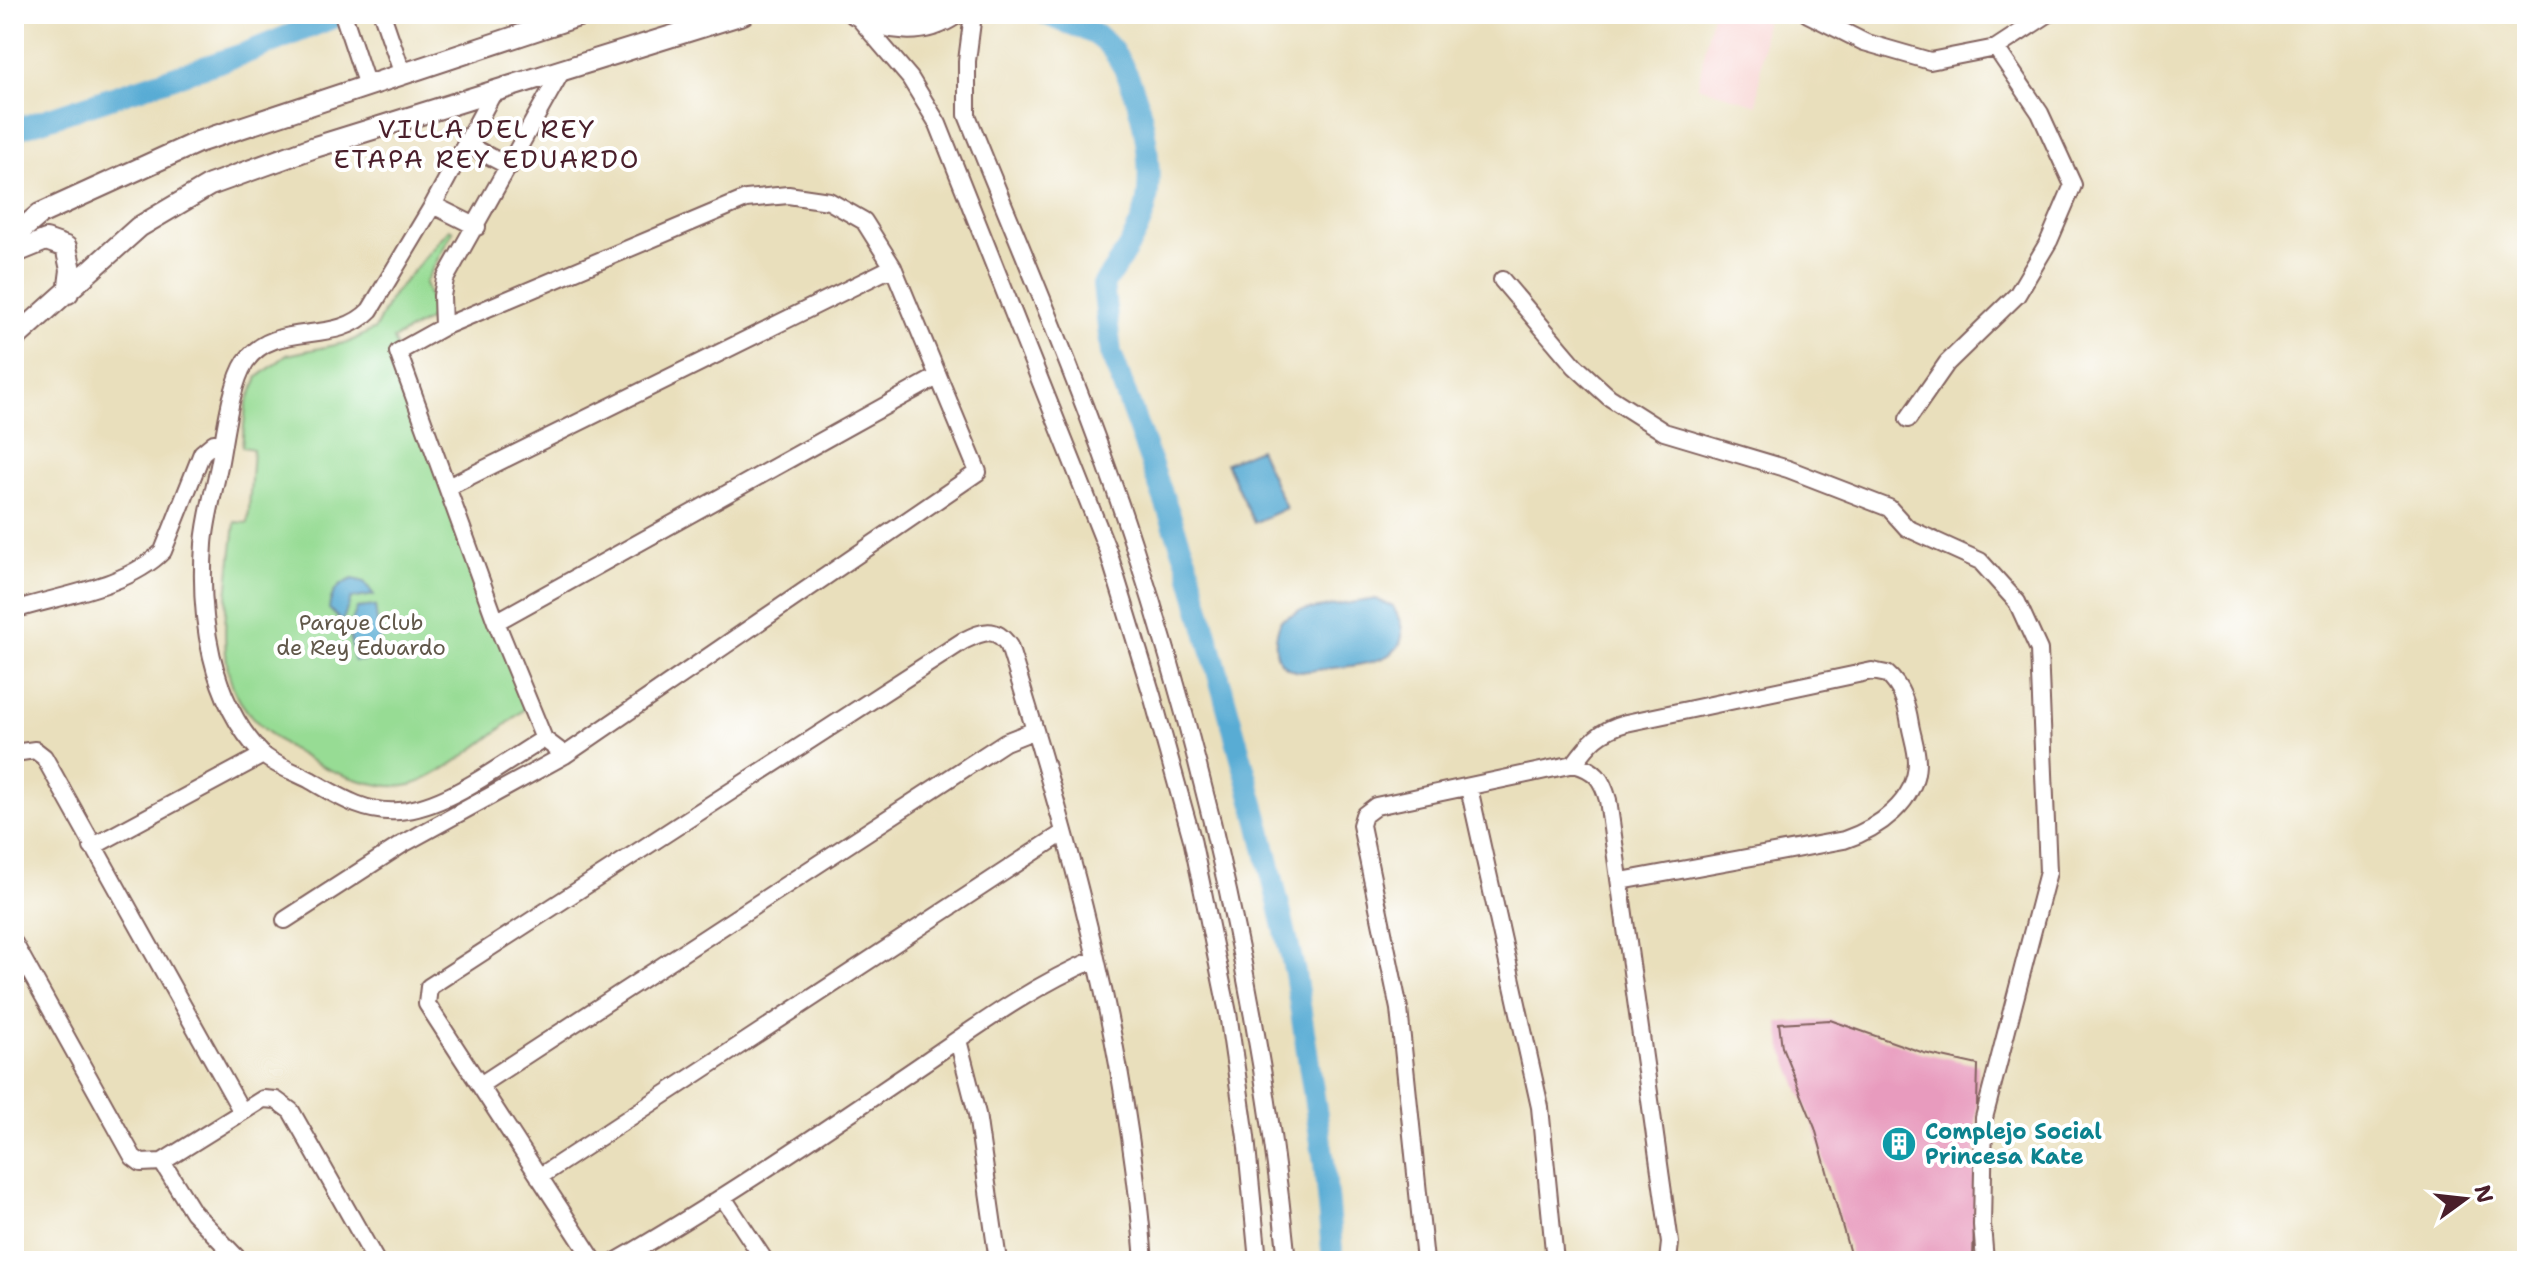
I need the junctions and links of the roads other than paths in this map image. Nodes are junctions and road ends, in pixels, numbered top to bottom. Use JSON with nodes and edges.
{"nodes":[{"id":1,"x":343,"y":14,"type":"edge"},
{"id":2,"x":382,"y":14,"type":"edge"},
{"id":3,"x":584,"y":14,"type":"edge"},
{"id":4,"x":743,"y":14,"type":"edge"},
{"id":5,"x":955,"y":14,"type":"edge"},
{"id":6,"x":973,"y":14,"type":"edge"},
{"id":7,"x":1808,"y":14,"type":"edge"},
{"id":8,"x":2048,"y":14,"type":"edge"},
{"id":9,"x":856,"y":15,"type":"edge"},
{"id":10,"x":1996,"y":48,"type":"junction"},
{"id":11,"x":402,"y":72,"type":"junction"},
{"id":12,"x":561,"y":72,"type":"junction"},
{"id":13,"x":367,"y":86,"type":"junction"},
{"id":14,"x":493,"y":93,"type":"junction"},
{"id":15,"x":466,"y":144,"type":"junction"},
{"id":16,"x":510,"y":167,"type":"junction"},
{"id":17,"x":433,"y":205,"type":"junction"},
{"id":18,"x":477,"y":227,"type":"junction"},
{"id":19,"x":14,"y":236,"type":"edge"},
{"id":20,"x":14,"y":253,"type":"edge"},
{"id":21,"x":893,"y":267,"type":"junction"},
{"id":22,"x":1502,"y":280,"type":"dead end"},
{"id":23,"x":68,"y":293,"type":"junction"},
{"id":24,"x":443,"y":327,"type":"junction"},
{"id":25,"x":16,"y":337,"type":"edge"},
{"id":26,"x":937,"y":377,"type":"junction"},
{"id":27,"x":1908,"y":419,"type":"dead end"},
{"id":28,"x":223,"y":444,"type":"junction"},
{"id":29,"x":450,"y":486,"type":"junction"},
{"id":30,"x":14,"y":610,"type":"edge"},
{"id":31,"x":496,"y":622,"type":"junction"},
{"id":32,"x":1033,"y":731,"type":"junction"},
{"id":33,"x":544,"y":739,"type":"junction"},
{"id":34,"x":14,"y":753,"type":"edge"},
{"id":35,"x":263,"y":755,"type":"junction"},
{"id":36,"x":565,"y":755,"type":"junction"},
{"id":37,"x":1574,"y":764,"type":"junction"},
{"id":38,"x":1469,"y":788,"type":"junction"},
{"id":39,"x":1063,"y":833,"type":"junction"},
{"id":40,"x":92,"y":847,"type":"junction"},
{"id":41,"x":1621,"y":881,"type":"junction"},
{"id":42,"x":285,"y":920,"type":"dead end"},
{"id":43,"x":14,"y":943,"type":"edge"},
{"id":44,"x":1096,"y":959,"type":"junction"},
{"id":45,"x":958,"y":1040,"type":"junction"},
{"id":46,"x":480,"y":1085,"type":"junction"},
{"id":47,"x":242,"y":1112,"type":"junction"},
{"id":48,"x":162,"y":1162,"type":"junction"},
{"id":49,"x":539,"y":1177,"type":"junction"},
{"id":50,"x":724,"y":1199,"type":"junction"},
{"id":51,"x":240,"y":1261,"type":"edge"},
{"id":52,"x":376,"y":1261,"type":"edge"},
{"id":53,"x":594,"y":1261,"type":"edge"},
{"id":54,"x":617,"y":1261,"type":"edge"},
{"id":55,"x":765,"y":1261,"type":"edge"},
{"id":56,"x":998,"y":1261,"type":"edge"},
{"id":57,"x":1144,"y":1261,"type":"edge"},
{"id":58,"x":1258,"y":1261,"type":"edge"},
{"id":59,"x":1287,"y":1261,"type":"edge"},
{"id":60,"x":1425,"y":1261,"type":"edge"},
{"id":61,"x":1555,"y":1261,"type":"edge"},
{"id":62,"x":1668,"y":1261,"type":"edge"},
{"id":63,"x":1985,"y":1261,"type":"edge"}],
"edges":[{"from":1,"to":13,"type":"street"},
{"from":2,"to":11,"type":"street"},
{"from":3,"to":11,"type":"street"},
{"from":4,"to":12,"type":"street"},
{"from":5,"to":9,"type":"street"},
{"from":6,"to":59,"type":"street"},
{"from":7,"to":10,"type":"street"},
{"from":8,"to":10,"type":"street"},
{"from":9,"to":58,"type":"street"},
{"from":10,"to":27,"type":"street"},
{"from":11,"to":13,"type":"street"},
{"from":12,"to":14,"type":"street"},
{"from":12,"to":16,"type":"street"},
{"from":13,"to":19,"type":"street"},
{"from":14,"to":15,"type":"street"},
{"from":14,"to":23,"type":"street"},
{"from":15,"to":16,"type":"street"},
{"from":15,"to":17,"type":"street"},
{"from":16,"to":18,"type":"street"},
{"from":17,"to":18,"type":"street"},
{"from":17,"to":28,"type":"street"},
{"from":18,"to":24,"type":"street"},
{"from":20,"to":23,"type":"street"},
{"from":21,"to":24,"type":"street"},
{"from":21,"to":26,"type":"street"},
{"from":21,"to":29,"type":"street"},
{"from":22,"to":63,"type":"street"},
{"from":23,"to":25,"type":"street"},
{"from":24,"to":29,"type":"street"},
{"from":26,"to":31,"type":"street"},
{"from":26,"to":36,"type":"street"},
{"from":28,"to":30,"type":"street"},
{"from":28,"to":35,"type":"street"},
{"from":29,"to":31,"type":"street"},
{"from":31,"to":33,"type":"street"},
{"from":32,"to":39,"type":"street"},
{"from":32,"to":46,"type":"street"},
{"from":32,"to":46,"type":"street"},
{"from":33,"to":35,"type":"street"},
{"from":33,"to":36,"type":"street"},
{"from":34,"to":40,"type":"street"},
{"from":35,"to":40,"type":"street"},
{"from":36,"to":42,"type":"street"},
{"from":37,"to":38,"type":"street"},
{"from":37,"to":41,"type":"street"},
{"from":37,"to":41,"type":"street"},
{"from":38,"to":60,"type":"street"},
{"from":38,"to":61,"type":"street"},
{"from":39,"to":44,"type":"street"},
{"from":39,"to":49,"type":"street"},
{"from":40,"to":47,"type":"street"},
{"from":41,"to":62,"type":"street"},
{"from":43,"to":48,"type":"street"},
{"from":44,"to":45,"type":"street"},
{"from":44,"to":57,"type":"street"},
{"from":45,"to":50,"type":"street"},
{"from":45,"to":56,"type":"street"},
{"from":46,"to":49,"type":"street"},
{"from":47,"to":48,"type":"street"},
{"from":47,"to":52,"type":"street"},
{"from":48,"to":51,"type":"street"},
{"from":49,"to":53,"type":"street"},
{"from":50,"to":54,"type":"street"},
{"from":50,"to":55,"type":"street"}]}
